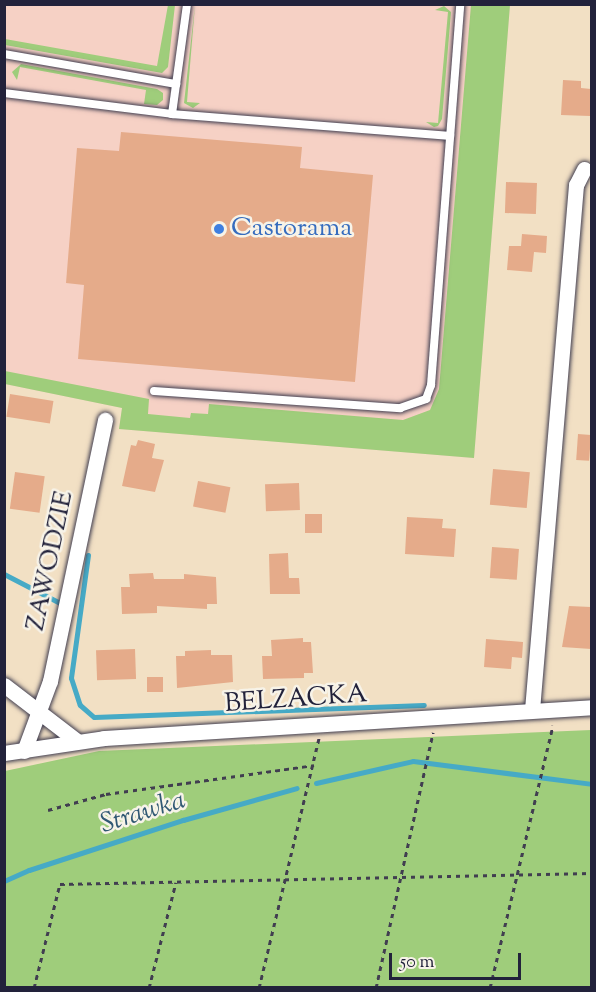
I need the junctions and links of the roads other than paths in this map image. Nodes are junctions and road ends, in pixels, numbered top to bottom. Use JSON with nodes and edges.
{"nodes":[{"id":1,"x":187,"y":4,"type":"edge"},
{"id":2,"x":460,"y":4,"type":"edge"},
{"id":3,"x":4,"y":54,"type":"edge"},
{"id":4,"x":176,"y":84,"type":"junction"},
{"id":5,"x":4,"y":93,"type":"edge"},
{"id":6,"x":172,"y":114,"type":"junction"},
{"id":7,"x":450,"y":136,"type":"junction"},
{"id":8,"x":584,"y":169,"type":"dead end"},
{"id":9,"x":154,"y":391,"type":"dead end"},
{"id":10,"x":105,"y":420,"type":"dead end"},
{"id":11,"x":4,"y":685,"type":"edge"},
{"id":12,"x":591,"y":707,"type":"edge"},
{"id":13,"x":531,"y":710,"type":"junction"},
{"id":14,"x":39,"y":712,"type":"junction"},
{"id":15,"x":77,"y":741,"type":"junction"},
{"id":16,"x":24,"y":751,"type":"junction"},
{"id":17,"x":4,"y":753,"type":"edge"}],
"edges":[{"from":1,"to":4,"type":"lane"},
{"from":2,"to":7,"type":"lane"},
{"from":3,"to":4,"type":"lane"},
{"from":4,"to":6,"type":"lane"},
{"from":5,"to":6,"type":"lane"},
{"from":6,"to":7,"type":"lane"},
{"from":7,"to":9,"type":"lane"},
{"from":8,"to":13,"type":"street"},
{"from":10,"to":14,"type":"street","name":"ZAWODZIE"},
{"from":11,"to":14,"type":"street"},
{"from":12,"to":13,"type":"street","name":"BELZACKA"},
{"from":13,"to":15,"type":"street","name":"BELZACKA"},
{"from":14,"to":15,"type":"street"},
{"from":14,"to":16,"type":"street","name":"ZAWODZIE"},
{"from":15,"to":16,"type":"street","name":"BELZACKA"},
{"from":16,"to":17,"type":"street","name":"BELZACKA"}]}
